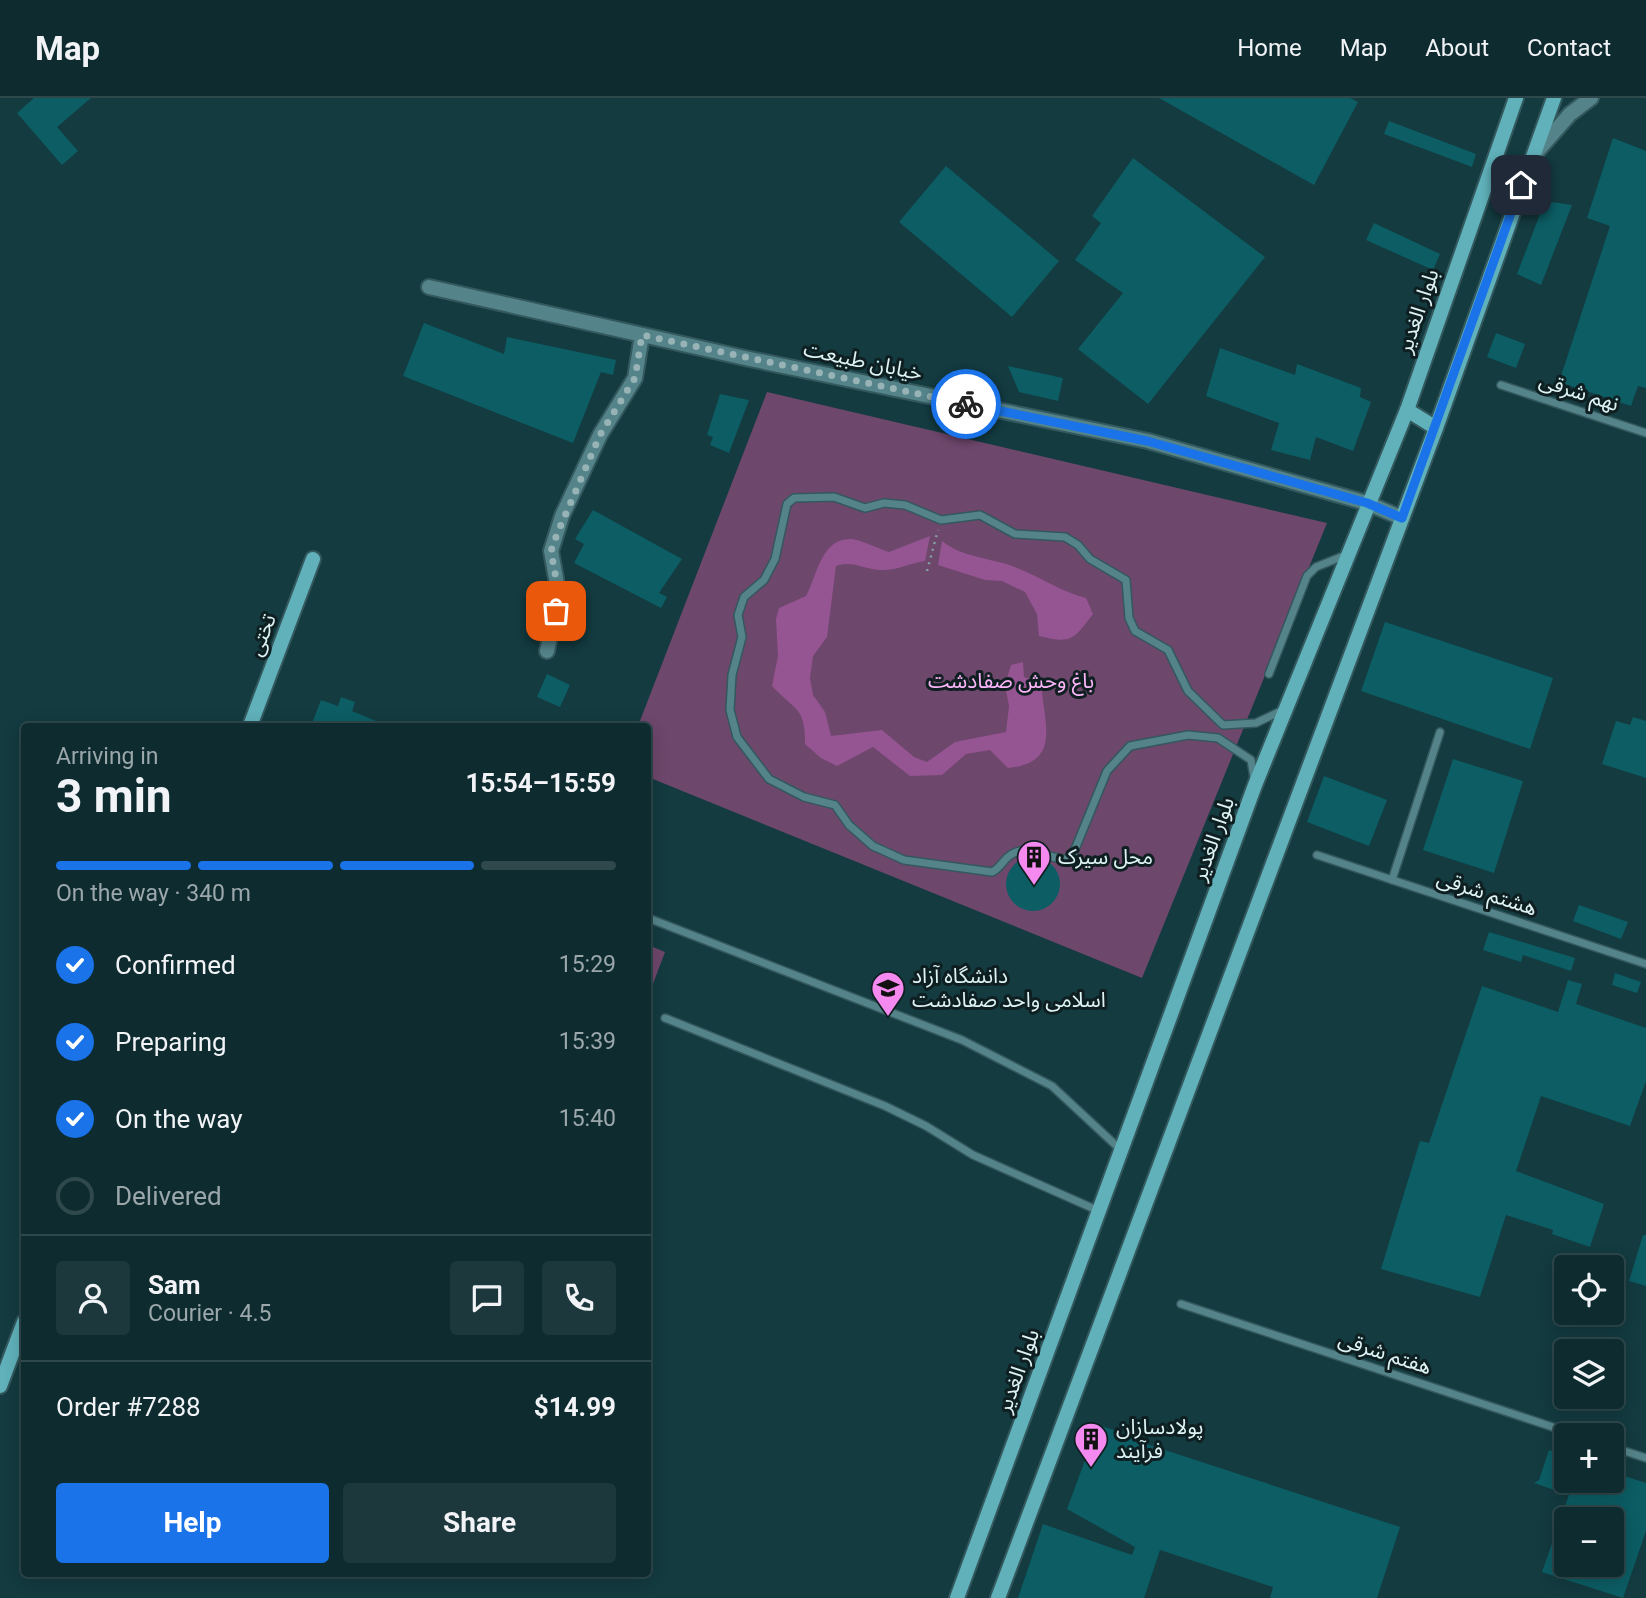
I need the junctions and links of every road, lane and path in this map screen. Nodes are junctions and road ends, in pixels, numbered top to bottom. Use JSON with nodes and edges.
{"nodes":[{"id":1,"x":1516,"y":98,"type":"edge"},
{"id":2,"x":1554,"y":98,"type":"edge"},
{"id":3,"x":1591,"y":98,"type":"edge"},
{"id":4,"x":1529,"y":161,"type":"junction"},
{"id":5,"x":429,"y":287,"type":"dead end"},
{"id":6,"x":642,"y":335,"type":"junction"},
{"id":7,"x":1502,"y":385,"type":"dead end"},
{"id":8,"x":1407,"y":410,"type":"junction"},
{"id":9,"x":1436,"y":428,"type":"junction"},
{"id":10,"x":1646,"y":433,"type":"edge"},
{"id":11,"x":1367,"y":503,"type":"junction"},
{"id":12,"x":1402,"y":518,"type":"junction"},
{"id":13,"x":941,"y":520,"type":"junction"},
{"id":14,"x":1347,"y":555,"type":"junction"},
{"id":15,"x":313,"y":559,"type":"dead end"},
{"id":16,"x":927,"y":572,"type":"dead end"},
{"id":17,"x":547,"y":651,"type":"dead end"},
{"id":18,"x":1269,"y":674,"type":"dead end"},
{"id":19,"x":1285,"y":709,"type":"junction"},
{"id":20,"x":251,"y":723,"type":"edge"},
{"id":21,"x":1440,"y":733,"type":"dead end"},
{"id":22,"x":1255,"y":785,"type":"junction"},
{"id":23,"x":1317,"y":855,"type":"dead end"},
{"id":24,"x":1392,"y":880,"type":"junction"},
{"id":25,"x":651,"y":919,"type":"edge"},
{"id":26,"x":1646,"y":964,"type":"edge"},
{"id":27,"x":665,"y":1018,"type":"dead end"},
{"id":28,"x":1122,"y":1151,"type":"junction"},
{"id":29,"x":1100,"y":1212,"type":"junction"},
{"id":30,"x":1181,"y":1304,"type":"dead end"},
{"id":31,"x":21,"y":1330,"type":"edge"},
{"id":32,"x":0,"y":1387,"type":"edge"},
{"id":33,"x":1554,"y":1427,"type":"edge"},
{"id":34,"x":1624,"y":1451,"type":"edge"},
{"id":35,"x":1646,"y":1458,"type":"edge"},
{"id":36,"x":957,"y":1598,"type":"edge"},
{"id":37,"x":998,"y":1598,"type":"edge"}],
"edges":[{"from":1,"to":8,"type":"street","name":"بلوار الغدیر"},
{"from":2,"to":4,"type":"street"},
{"from":3,"to":4,"type":"street"},
{"from":4,"to":9,"type":"street"},
{"from":5,"to":6,"type":"street","name":"خیابان طبیعت"},
{"from":6,"to":11,"type":"street","name":"خیابان طبیعت"},
{"from":6,"to":17,"type":"street"},
{"from":7,"to":10,"type":"lane","name":"نهم شرقی"},
{"from":8,"to":9,"type":"street"},
{"from":8,"to":11,"type":"street","name":"بلوار الغدیر"},
{"from":9,"to":12,"type":"street"},
{"from":11,"to":12,"type":"street","name":"خیابان طبیعت"},
{"from":11,"to":14,"type":"street","name":"بلوار الغدیر"},
{"from":12,"to":37,"type":"street"},
{"from":13,"to":16,"type":"path"},
{"from":13,"to":19,"type":"lane"},
{"from":13,"to":22,"type":"lane"},
{"from":14,"to":18,"type":"lane"},
{"from":14,"to":19,"type":"street","name":"بلوار الغدیر"},
{"from":15,"to":20,"type":"street","name":"تختی"},
{"from":19,"to":22,"type":"street","name":"بلوار الغدیر"},
{"from":21,"to":24,"type":"lane"},
{"from":22,"to":28,"type":"street","name":"بلوار الغدیر"},
{"from":23,"to":24,"type":"lane","name":"هشتم شرقی"},
{"from":24,"to":26,"type":"lane","name":"هشتم شرقی"},
{"from":25,"to":28,"type":"lane"},
{"from":27,"to":29,"type":"lane"},
{"from":28,"to":29,"type":"street","name":"بلوار الغدیر"},
{"from":29,"to":36,"type":"street","name":"بلوار الغدیر"},
{"from":30,"to":33,"type":"lane","name":"هفتم شرقی"},
{"from":31,"to":32,"type":"street"},
{"from":34,"to":35,"type":"lane"}]}
